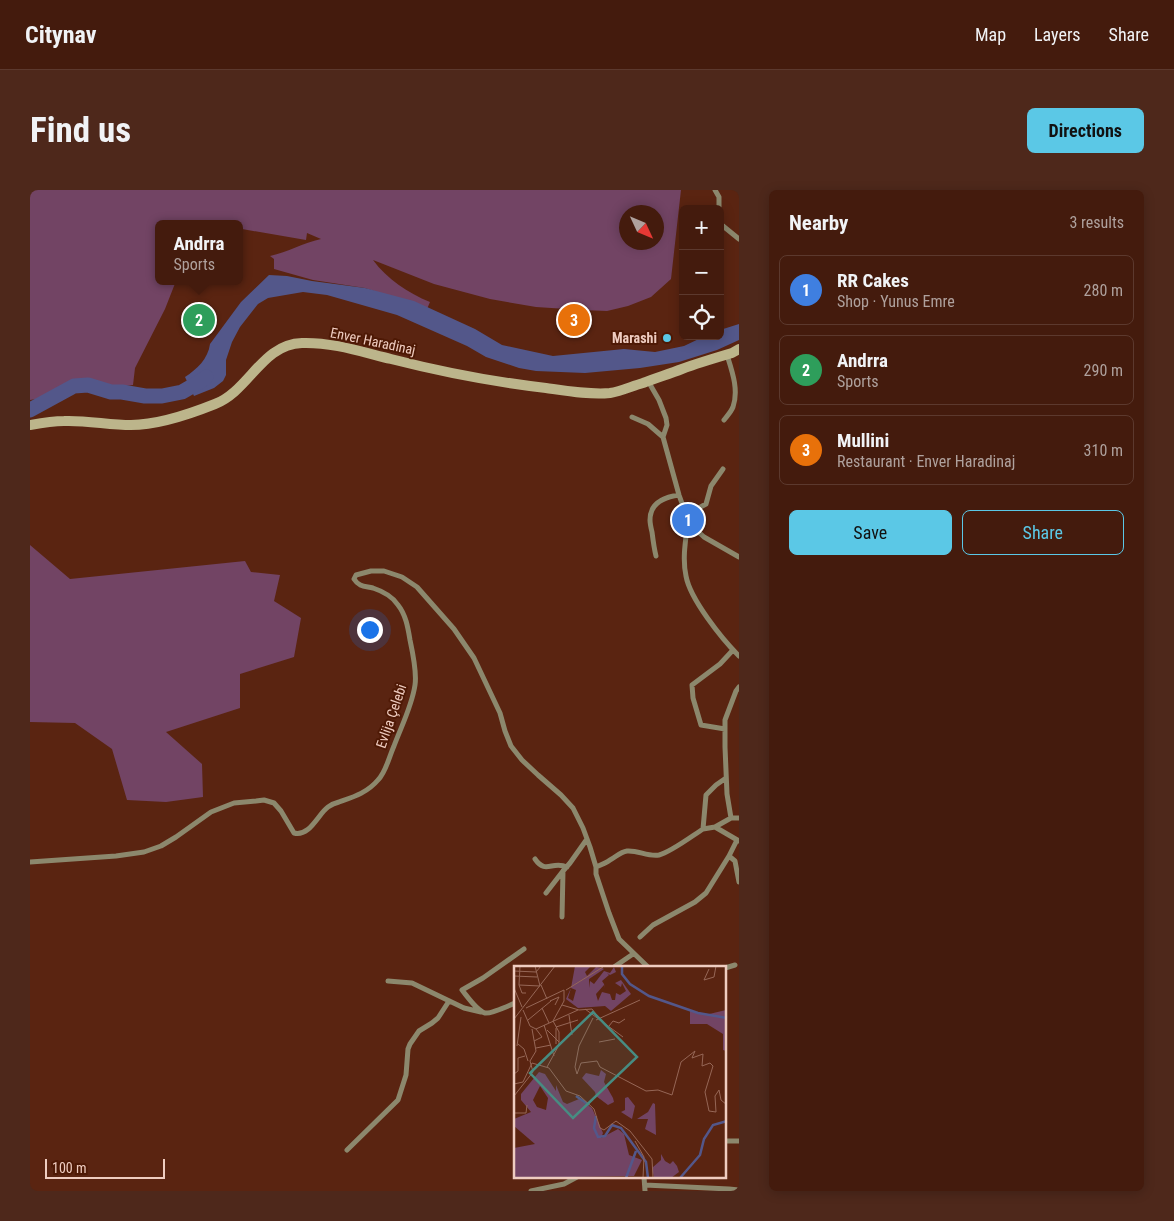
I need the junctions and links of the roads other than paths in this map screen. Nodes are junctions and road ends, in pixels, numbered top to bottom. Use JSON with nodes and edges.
{"nodes":[{"id":1,"x":715,"y":190,"type":"edge"},
{"id":2,"x":719,"y":205,"type":"edge"},
{"id":3,"x":724,"y":227,"type":"edge"},
{"id":4,"x":739,"y":239,"type":"edge"},
{"id":5,"x":739,"y":349,"type":"edge"},
{"id":6,"x":727,"y":354,"type":"junction"},
{"id":7,"x":648,"y":381,"type":"junction"},
{"id":8,"x":632,"y":417,"type":"dead end"},
{"id":9,"x":724,"y":420,"type":"dead end"},
{"id":10,"x":30,"y":425,"type":"edge"},
{"id":11,"x":663,"y":438,"type":"junction"},
{"id":12,"x":723,"y":469,"type":"dead end"},
{"id":13,"x":679,"y":495,"type":"junction"},
{"id":14,"x":687,"y":517,"type":"junction"},
{"id":15,"x":656,"y":556,"type":"dead end"},
{"id":16,"x":739,"y":557,"type":"edge"},
{"id":17,"x":733,"y":650,"type":"junction"},
{"id":18,"x":739,"y":656,"type":"edge"},
{"id":19,"x":739,"y":687,"type":"edge"},
{"id":20,"x":725,"y":729,"type":"junction"},
{"id":21,"x":726,"y":778,"type":"junction"},
{"id":22,"x":732,"y":818,"type":"junction"},
{"id":23,"x":739,"y":818,"type":"edge"},
{"id":24,"x":715,"y":827,"type":"junction"},
{"id":25,"x":703,"y":829,"type":"junction"},
{"id":26,"x":587,"y":839,"type":"junction"},
{"id":27,"x":738,"y":840,"type":"edge"},
{"id":28,"x":729,"y":856,"type":"junction"},
{"id":29,"x":535,"y":859,"type":"dead end"},
{"id":30,"x":30,"y":862,"type":"edge"},
{"id":31,"x":596,"y":867,"type":"junction"},
{"id":32,"x":565,"y":869,"type":"junction"},
{"id":33,"x":739,"y":882,"type":"edge"},
{"id":34,"x":546,"y":893,"type":"dead end"},
{"id":35,"x":562,"y":918,"type":"dead end"},
{"id":36,"x":640,"y":937,"type":"dead end"},
{"id":37,"x":524,"y":949,"type":"dead end"},
{"id":38,"x":633,"y":954,"type":"junction"},
{"id":39,"x":735,"y":965,"type":"dead end"},
{"id":40,"x":615,"y":966,"type":"edge"},
{"id":41,"x":647,"y":966,"type":"edge"},
{"id":42,"x":726,"y":968,"type":"edge"},
{"id":43,"x":388,"y":981,"type":"dead end"},
{"id":44,"x":449,"y":1001,"type":"junction"},
{"id":45,"x":514,"y":1003,"type":"edge"},
{"id":46,"x":484,"y":1013,"type":"junction"},
{"id":47,"x":726,"y":1141,"type":"edge"},
{"id":48,"x":739,"y":1141,"type":"edge"},
{"id":49,"x":347,"y":1150,"type":"dead end"},
{"id":50,"x":576,"y":1178,"type":"edge"},
{"id":51,"x":644,"y":1178,"type":"edge"},
{"id":52,"x":645,"y":1184,"type":"junction"},
{"id":53,"x":739,"y":1190,"type":"edge"},
{"id":54,"x":531,"y":1191,"type":"edge"},
{"id":55,"x":645,"y":1191,"type":"edge"}],
"edges":[{"from":1,"to":2,"type":"street"},
{"from":3,"to":4,"type":"street"},
{"from":5,"to":6,"type":"main road","name":"Enver Haradinaj"},
{"from":6,"to":7,"type":"main road","name":"Enver Haradinaj"},
{"from":6,"to":9,"type":"street"},
{"from":7,"to":10,"type":"main road","name":"Enver Haradinaj"},
{"from":7,"to":11,"type":"street"},
{"from":8,"to":11,"type":"street"},
{"from":11,"to":13,"type":"street"},
{"from":12,"to":14,"type":"street"},
{"from":13,"to":14,"type":"street"},
{"from":13,"to":15,"type":"street"},
{"from":14,"to":16,"type":"street"},
{"from":14,"to":17,"type":"street"},
{"from":17,"to":18,"type":"street"},
{"from":17,"to":20,"type":"street"},
{"from":19,"to":20,"type":"street"},
{"from":20,"to":21,"type":"street"},
{"from":21,"to":22,"type":"street"},
{"from":21,"to":25,"type":"street"},
{"from":22,"to":23,"type":"street"},
{"from":22,"to":24,"type":"street"},
{"from":24,"to":25,"type":"street"},
{"from":24,"to":27,"type":"street"},
{"from":25,"to":31,"type":"street"},
{"from":26,"to":30,"type":"street","name":"Evlija Çelebi"},
{"from":26,"to":31,"type":"street","name":"Evlija Çelebi"},
{"from":26,"to":32,"type":"street"},
{"from":27,"to":28,"type":"street"},
{"from":28,"to":33,"type":"street"},
{"from":28,"to":36,"type":"street"},
{"from":29,"to":32,"type":"street"},
{"from":31,"to":38,"type":"street","name":"Evlija Çelebi"},
{"from":32,"to":34,"type":"street"},
{"from":32,"to":35,"type":"street"},
{"from":37,"to":46,"type":"street"},
{"from":38,"to":40,"type":"street"},
{"from":38,"to":41,"type":"street","name":"Evlija Çelebi"},
{"from":39,"to":42,"type":"street"},
{"from":43,"to":44,"type":"street"},
{"from":44,"to":46,"type":"street"},
{"from":44,"to":49,"type":"street"},
{"from":45,"to":46,"type":"street"},
{"from":47,"to":48,"type":"street"},
{"from":50,"to":54,"type":"street"},
{"from":51,"to":52,"type":"street"},
{"from":52,"to":53,"type":"street"},
{"from":52,"to":55,"type":"street"}]}
